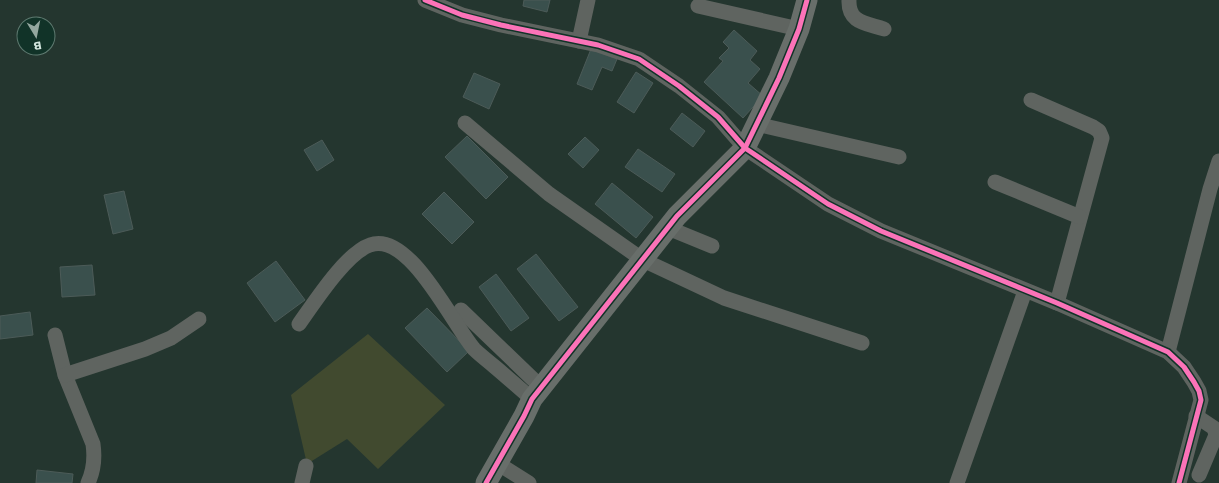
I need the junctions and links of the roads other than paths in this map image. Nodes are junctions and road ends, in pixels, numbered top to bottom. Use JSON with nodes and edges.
{"nodes":[{"id":1,"x":425,"y":0,"type":"edge"},
{"id":2,"x":588,"y":0,"type":"edge"},
{"id":3,"x":807,"y":0,"type":"edge"},
{"id":4,"x":849,"y":0,"type":"edge"},
{"id":5,"x":698,"y":6,"type":"dead end"},
{"id":6,"x":799,"y":29,"type":"junction"},
{"id":7,"x":884,"y":29,"type":"dead end"},
{"id":8,"x":579,"y":41,"type":"junction"},
{"id":9,"x":1031,"y":100,"type":"dead end"},
{"id":10,"x":465,"y":123,"type":"dead end"},
{"id":11,"x":756,"y":124,"type":"junction"},
{"id":12,"x":744,"y":148,"type":"junction"},
{"id":13,"x":899,"y":156,"type":"dead end"},
{"id":14,"x":1219,"y":161,"type":"edge"},
{"id":15,"x":995,"y":182,"type":"dead end"},
{"id":16,"x":1080,"y":217,"type":"junction"},
{"id":17,"x":668,"y":228,"type":"junction"},
{"id":18,"x":712,"y":246,"type":"dead end"},
{"id":19,"x":643,"y":260,"type":"junction"},
{"id":20,"x":1025,"y":290,"type":"junction"},
{"id":21,"x":1056,"y":303,"type":"junction"},
{"id":22,"x":461,"y":310,"type":"dead end"},
{"id":23,"x":199,"y":319,"type":"dead end"},
{"id":24,"x":299,"y":324,"type":"dead end"},
{"id":25,"x":55,"y":335,"type":"dead end"},
{"id":26,"x":862,"y":343,"type":"dead end"},
{"id":27,"x":1168,"y":352,"type":"junction"},
{"id":28,"x":65,"y":375,"type":"junction"},
{"id":29,"x":536,"y":393,"type":"junction"},
{"id":30,"x":1196,"y":416,"type":"junction"},
{"id":31,"x":497,"y":464,"type":"junction"},
{"id":32,"x":306,"y":466,"type":"dead end"},
{"id":33,"x":1199,"y":476,"type":"dead end"},
{"id":34,"x":88,"y":483,"type":"edge"},
{"id":35,"x":302,"y":483,"type":"edge"},
{"id":36,"x":486,"y":483,"type":"edge"},
{"id":37,"x":529,"y":483,"type":"edge"},
{"id":38,"x":957,"y":483,"type":"edge"},
{"id":39,"x":1178,"y":483,"type":"edge"}],
"edges":[{"from":1,"to":8,"type":"street"},
{"from":2,"to":8,"type":"street"},
{"from":3,"to":6,"type":"street"},
{"from":4,"to":7,"type":"street"},
{"from":5,"to":6,"type":"street"},
{"from":6,"to":11,"type":"street"},
{"from":8,"to":12,"type":"street"},
{"from":9,"to":16,"type":"street"},
{"from":10,"to":19,"type":"street"},
{"from":11,"to":12,"type":"street"},
{"from":11,"to":13,"type":"street"},
{"from":12,"to":17,"type":"street"},
{"from":12,"to":20,"type":"street"},
{"from":14,"to":27,"type":"street"},
{"from":15,"to":16,"type":"street"},
{"from":16,"to":21,"type":"street"},
{"from":17,"to":18,"type":"street"},
{"from":17,"to":19,"type":"street"},
{"from":19,"to":26,"type":"street"},
{"from":19,"to":29,"type":"street"},
{"from":20,"to":21,"type":"street"},
{"from":20,"to":38,"type":"street"},
{"from":21,"to":27,"type":"street"},
{"from":22,"to":29,"type":"street"},
{"from":23,"to":28,"type":"street"},
{"from":24,"to":29,"type":"street"},
{"from":25,"to":28,"type":"street"},
{"from":27,"to":30,"type":"street"},
{"from":28,"to":34,"type":"street"},
{"from":29,"to":31,"type":"street"},
{"from":30,"to":33,"type":"street"},
{"from":30,"to":39,"type":"street"},
{"from":31,"to":36,"type":"street"},
{"from":31,"to":37,"type":"street"},
{"from":32,"to":35,"type":"street"}]}
